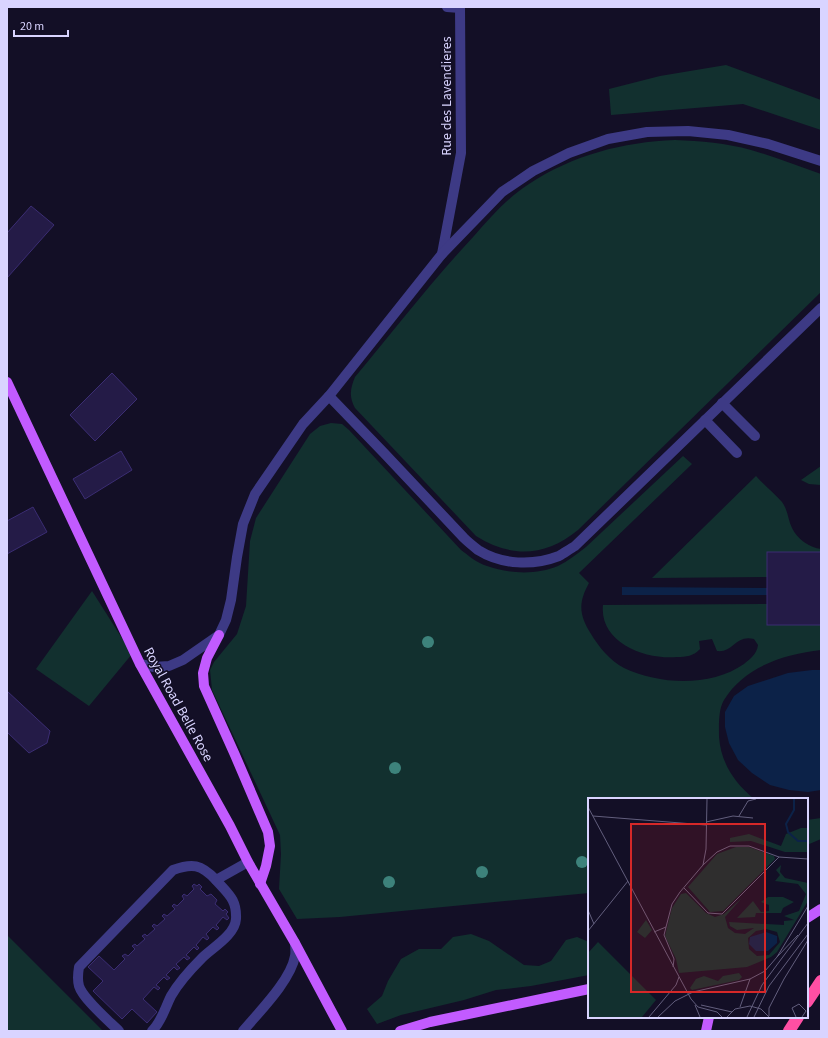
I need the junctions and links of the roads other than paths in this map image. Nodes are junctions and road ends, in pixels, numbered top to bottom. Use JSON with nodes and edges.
{"nodes":[{"id":1,"x":447,"y":7,"type":"edge"},
{"id":2,"x":460,"y":8,"type":"edge"},
{"id":3,"x":821,"y":161,"type":"edge"},
{"id":4,"x":442,"y":254,"type":"junction"},
{"id":5,"x":821,"y":308,"type":"edge"},
{"id":6,"x":7,"y":382,"type":"edge"},
{"id":7,"x":329,"y":396,"type":"junction"},
{"id":8,"x":722,"y":402,"type":"junction"},
{"id":9,"x":705,"y":420,"type":"junction"},
{"id":10,"x":755,"y":436,"type":"dead end"},
{"id":11,"x":737,"y":453,"type":"dead end"},
{"id":12,"x":219,"y":635,"type":"junction"},
{"id":13,"x":140,"y":664,"type":"junction"},
{"id":14,"x":248,"y":862,"type":"junction"},
{"id":15,"x":216,"y":880,"type":"junction"},
{"id":16,"x":260,"y":884,"type":"junction"},
{"id":17,"x":821,"y":909,"type":"edge"},
{"id":18,"x":808,"y":917,"type":"edge"},
{"id":19,"x":295,"y":943,"type":"junction"},
{"id":20,"x":821,"y":981,"type":"edge"},
{"id":21,"x":588,"y":989,"type":"edge"},
{"id":22,"x":808,"y":1000,"type":"edge"},
{"id":23,"x":709,"y":1018,"type":"edge"},
{"id":24,"x":797,"y":1018,"type":"edge"},
{"id":25,"x":119,"y":1031,"type":"edge"},
{"id":26,"x":152,"y":1031,"type":"edge"},
{"id":27,"x":243,"y":1031,"type":"edge"},
{"id":28,"x":342,"y":1031,"type":"edge"},
{"id":29,"x":400,"y":1031,"type":"edge"},
{"id":30,"x":706,"y":1031,"type":"edge"},
{"id":31,"x":789,"y":1031,"type":"edge"}],
"edges":[{"from":1,"to":2,"type":"street"},
{"from":2,"to":4,"type":"street","name":"Rue des Lavendieres"},
{"from":3,"to":4,"type":"street"},
{"from":4,"to":7,"type":"street"},
{"from":5,"to":8,"type":"street"},
{"from":6,"to":13,"type":"main road","name":"Royal Road Belle Rose"},
{"from":7,"to":9,"type":"street"},
{"from":7,"to":12,"type":"street"},
{"from":8,"to":9,"type":"street"},
{"from":8,"to":10,"type":"street"},
{"from":9,"to":11,"type":"street"},
{"from":12,"to":13,"type":"street"},
{"from":12,"to":16,"type":"main road"},
{"from":13,"to":14,"type":"main road","name":"Royal Road Belle Rose"},
{"from":14,"to":15,"type":"street"},
{"from":14,"to":16,"type":"main road","name":"Royal Road Belle Rose"},
{"from":15,"to":25,"type":"street"},
{"from":15,"to":26,"type":"street"},
{"from":16,"to":19,"type":"main road","name":"Royal Road Belle Rose"},
{"from":17,"to":18,"type":"main road"},
{"from":19,"to":27,"type":"street"},
{"from":19,"to":28,"type":"main road","name":"Royal Road Belle Rose"},
{"from":20,"to":22,"type":"highway"},
{"from":21,"to":29,"type":"main road"},
{"from":23,"to":30,"type":"main road"},
{"from":24,"to":31,"type":"highway"}]}
